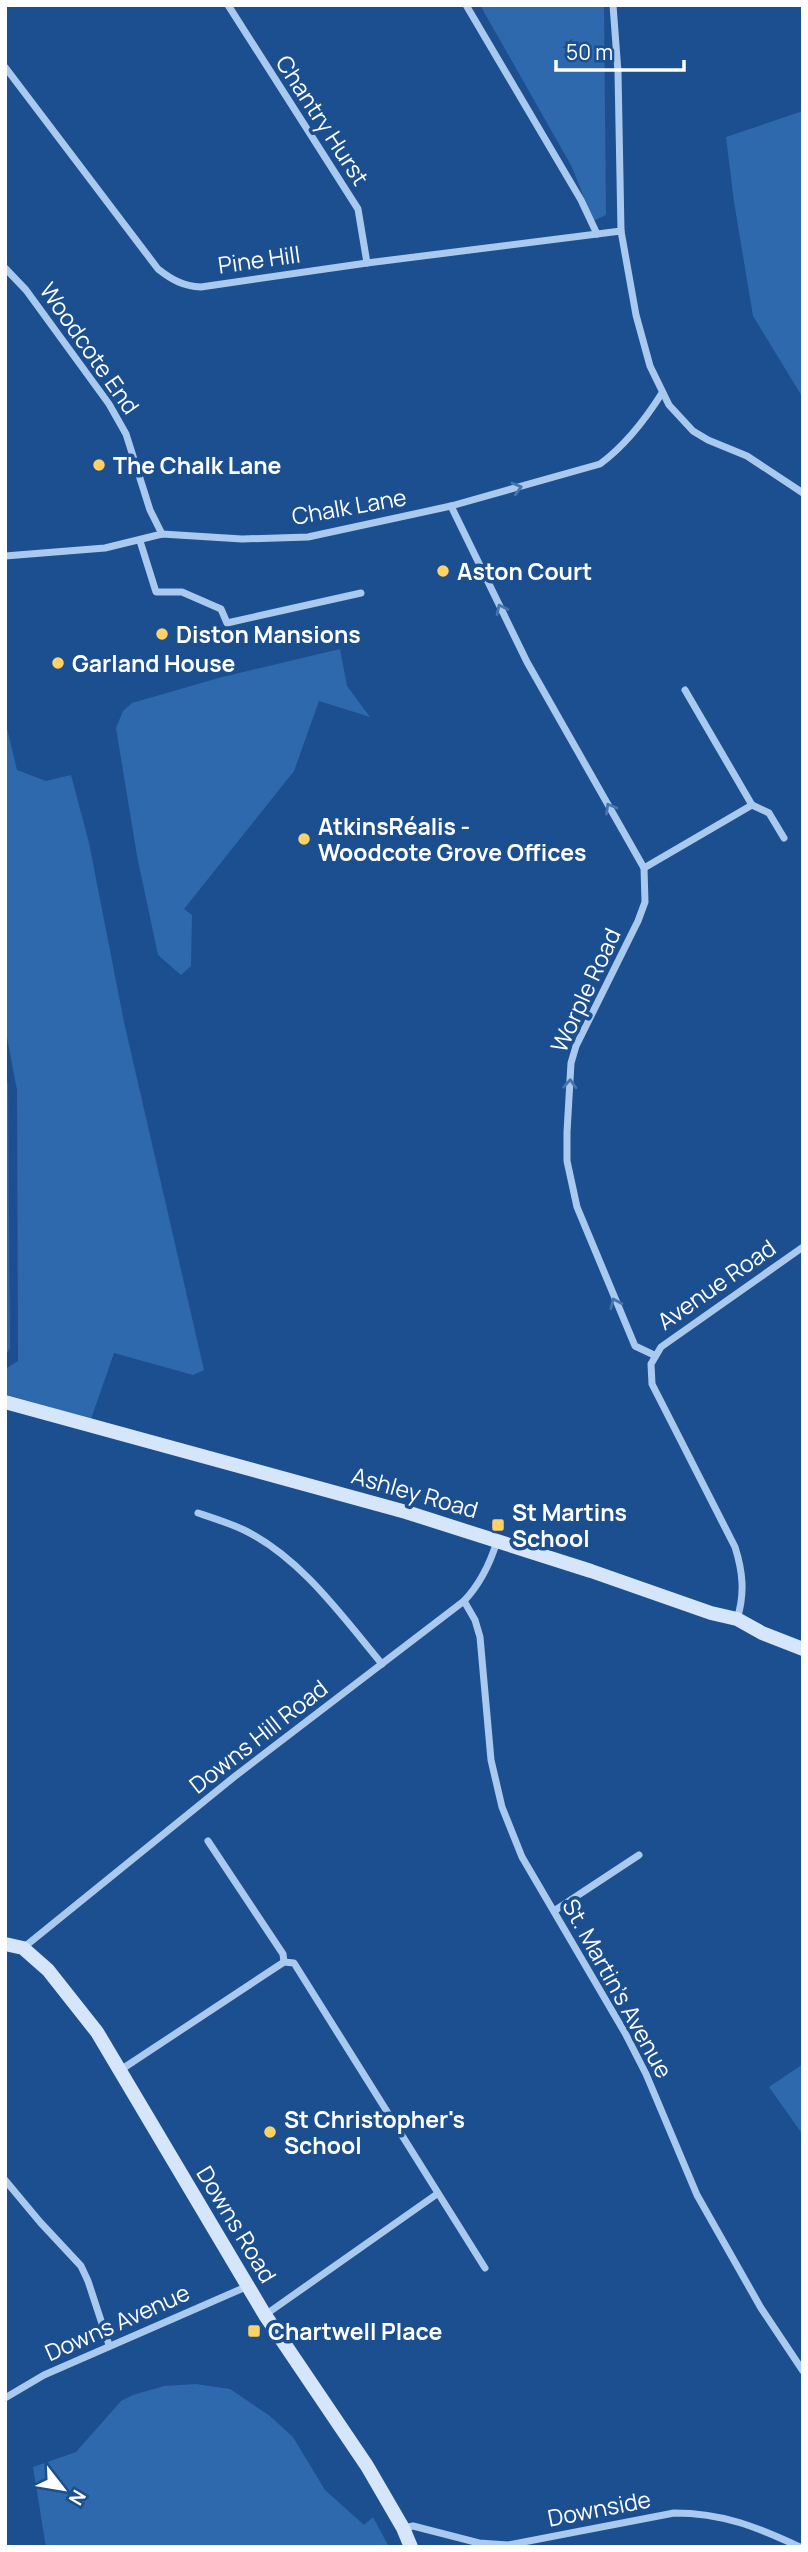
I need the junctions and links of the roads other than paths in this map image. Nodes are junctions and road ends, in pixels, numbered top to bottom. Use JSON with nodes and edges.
{"nodes":[{"id":1,"x":228,"y":5,"type":"edge"},
{"id":2,"x":466,"y":5,"type":"edge"},
{"id":3,"x":613,"y":5,"type":"edge"},
{"id":4,"x":5,"y":67,"type":"edge"},
{"id":5,"x":621,"y":231,"type":"junction"},
{"id":6,"x":597,"y":234,"type":"junction"},
{"id":7,"x":367,"y":263,"type":"junction"},
{"id":8,"x":5,"y":268,"type":"edge"},
{"id":9,"x":662,"y":393,"type":"junction"},
{"id":10,"x":803,"y":494,"type":"edge"},
{"id":11,"x":451,"y":506,"type":"junction"},
{"id":12,"x":162,"y":534,"type":"junction"},
{"id":13,"x":140,"y":541,"type":"junction"},
{"id":14,"x":5,"y":556,"type":"edge"},
{"id":15,"x":361,"y":593,"type":"dead end"},
{"id":16,"x":685,"y":690,"type":"dead end"},
{"id":17,"x":752,"y":805,"type":"junction"},
{"id":18,"x":784,"y":838,"type":"dead end"},
{"id":19,"x":644,"y":868,"type":"junction"},
{"id":20,"x":803,"y":1247,"type":"edge"},
{"id":21,"x":654,"y":1355,"type":"junction"},
{"id":22,"x":5,"y":1402,"type":"edge"},
{"id":23,"x":198,"y":1513,"type":"dead end"},
{"id":24,"x":497,"y":1540,"type":"junction"},
{"id":25,"x":464,"y":1601,"type":"junction"},
{"id":26,"x":737,"y":1619,"type":"junction"},
{"id":27,"x":803,"y":1649,"type":"edge"},
{"id":28,"x":382,"y":1664,"type":"junction"},
{"id":29,"x":208,"y":1841,"type":"dead end"},
{"id":30,"x":639,"y":1855,"type":"dead end"},
{"id":31,"x":554,"y":1911,"type":"junction"},
{"id":32,"x":5,"y":1944,"type":"edge"},
{"id":33,"x":23,"y":1948,"type":"junction"},
{"id":34,"x":284,"y":1962,"type":"junction"},
{"id":35,"x":118,"y":2071,"type":"junction"},
{"id":36,"x":5,"y":2179,"type":"edge"},
{"id":37,"x":438,"y":2194,"type":"junction"},
{"id":38,"x":485,"y":2268,"type":"dead end"},
{"id":39,"x":248,"y":2286,"type":"junction"},
{"id":40,"x":265,"y":2315,"type":"junction"},
{"id":41,"x":109,"y":2345,"type":"junction"},
{"id":42,"x":803,"y":2371,"type":"edge"},
{"id":43,"x":5,"y":2398,"type":"edge"},
{"id":44,"x":403,"y":2528,"type":"junction"},
{"id":45,"x":411,"y":2547,"type":"edge"},
{"id":46,"x":800,"y":2547,"type":"edge"}],
"edges":[{"from":1,"to":7,"type":"street","name":"Chantry Hurst"},
{"from":2,"to":6,"type":"street"},
{"from":3,"to":5,"type":"street"},
{"from":4,"to":7,"type":"street","name":"Pine Hill"},
{"from":5,"to":6,"type":"street","name":"Pine Hill"},
{"from":5,"to":9,"type":"street"},
{"from":6,"to":7,"type":"street","name":"Pine Hill"},
{"from":8,"to":12,"type":"street","name":"Woodcote End"},
{"from":9,"to":10,"type":"street"},
{"from":11,"to":9,"type":"street","name":"Chalk Lane","one_way":true},
{"from":11,"to":12,"type":"street","name":"Chalk Lane"},
{"from":19,"to":11,"type":"street","name":"Worple Road","one_way":true},
{"from":12,"to":13,"type":"street","name":"Chalk Lane"},
{"from":13,"to":14,"type":"street","name":"Chalk Lane"},
{"from":13,"to":15,"type":"street"},
{"from":16,"to":17,"type":"street"},
{"from":17,"to":18,"type":"street"},
{"from":17,"to":19,"type":"street"},
{"from":21,"to":19,"type":"street","name":"Worple Road","one_way":true},
{"from":20,"to":21,"type":"street","name":"Avenue Road"},
{"from":21,"to":26,"type":"street"},
{"from":22,"to":24,"type":"main road","name":"Ashley Road"},
{"from":23,"to":28,"type":"street"},
{"from":24,"to":25,"type":"street","name":"Downs Hill Road"},
{"from":24,"to":26,"type":"main road","name":"Ashley Road"},
{"from":25,"to":28,"type":"street","name":"Downs Hill Road"},
{"from":25,"to":31,"type":"street","name":"St. Martin's Avenue"},
{"from":26,"to":27,"type":"main road","name":"Ashley Road"},
{"from":28,"to":33,"type":"street","name":"Downs Hill Road"},
{"from":29,"to":34,"type":"street"},
{"from":30,"to":31,"type":"street"},
{"from":31,"to":42,"type":"street","name":"St. Martin's Avenue"},
{"from":32,"to":33,"type":"main road","name":"Downs Road"},
{"from":33,"to":35,"type":"main road","name":"Downs Road"},
{"from":34,"to":35,"type":"street"},
{"from":34,"to":37,"type":"street"},
{"from":35,"to":39,"type":"main road","name":"Downs Road"},
{"from":36,"to":41,"type":"street"},
{"from":37,"to":38,"type":"street"},
{"from":37,"to":40,"type":"street"},
{"from":39,"to":40,"type":"main road","name":"Downs Road"},
{"from":39,"to":41,"type":"street","name":"Downs Avenue"},
{"from":40,"to":44,"type":"main road","name":"Downs Road"},
{"from":41,"to":43,"type":"street","name":"Downs Avenue"},
{"from":44,"to":45,"type":"main road","name":"Downs Road"},
{"from":44,"to":46,"type":"street","name":"Downside"}]}
